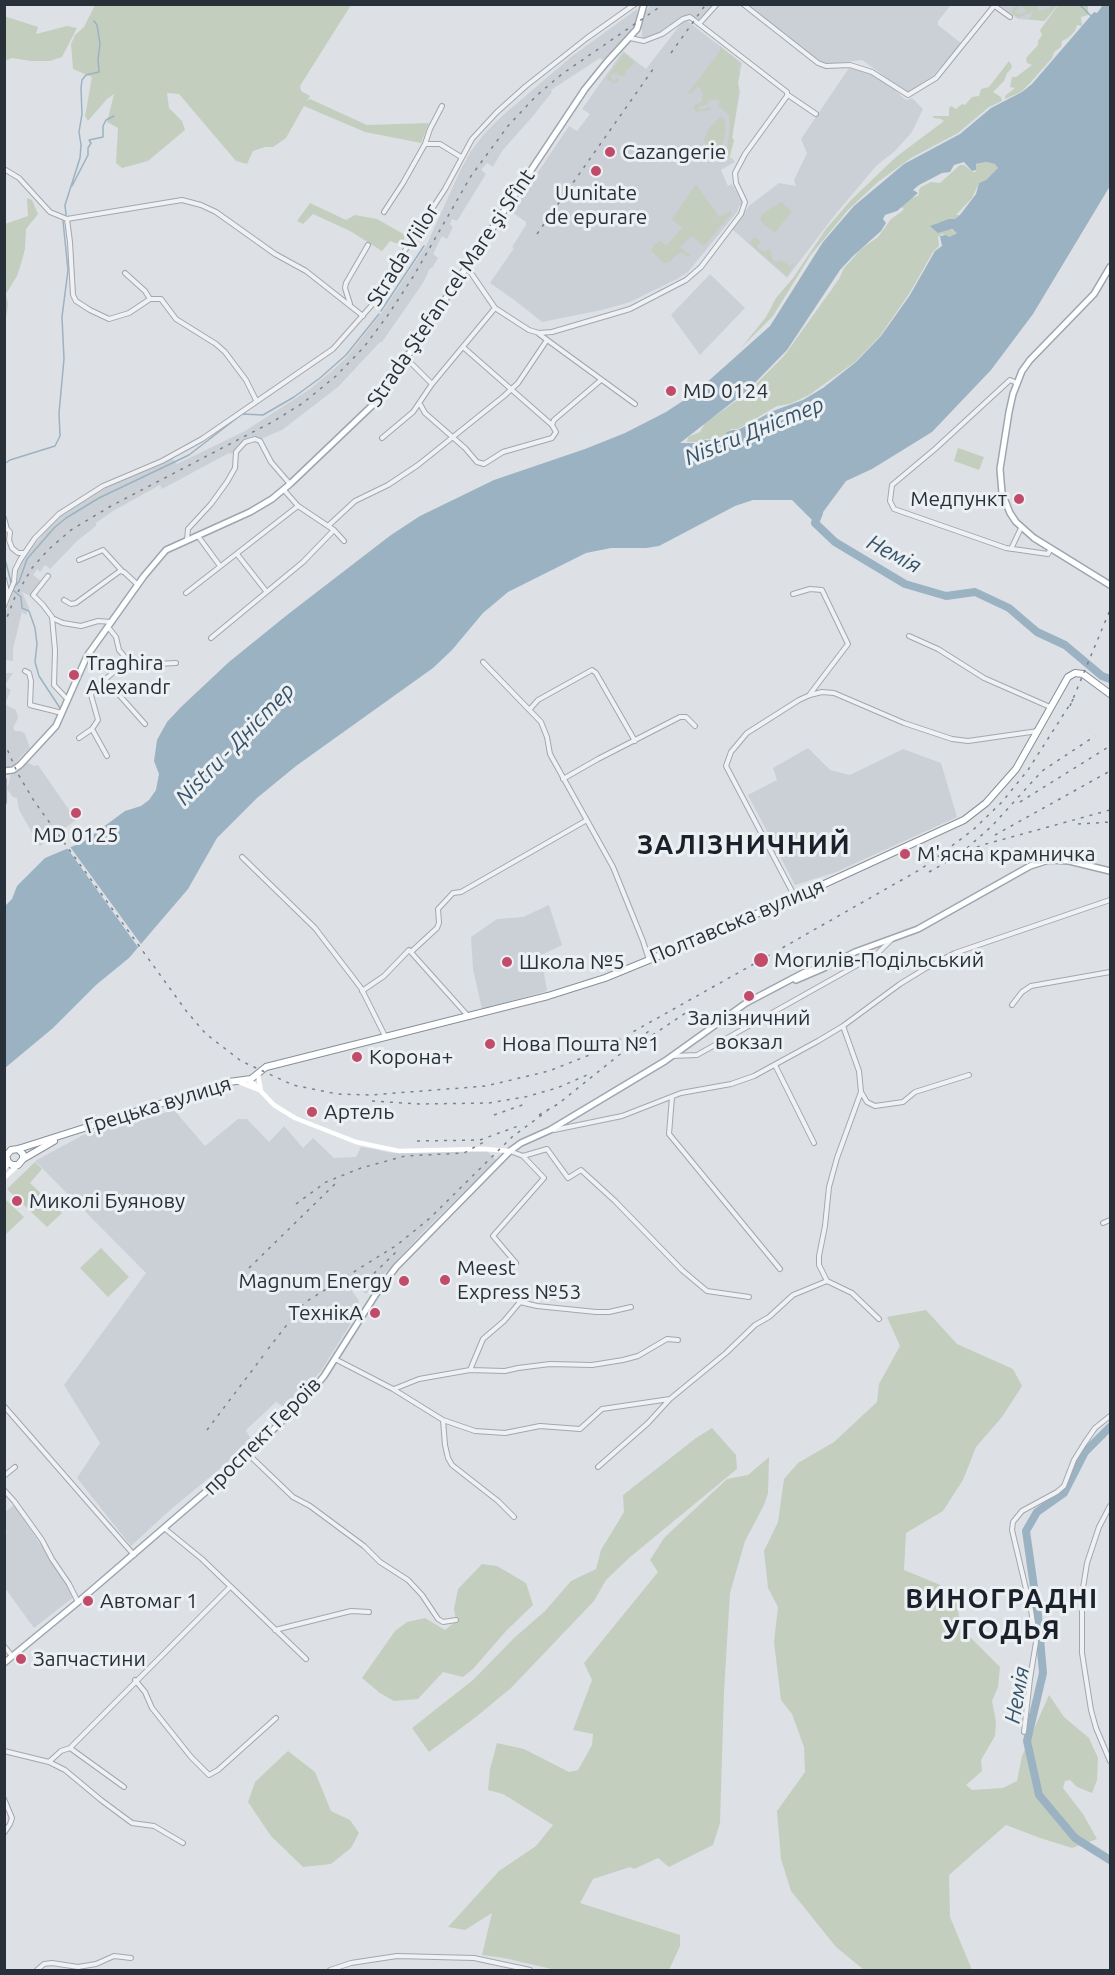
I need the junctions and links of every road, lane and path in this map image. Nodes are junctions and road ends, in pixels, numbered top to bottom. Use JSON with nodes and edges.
{"nodes":[{"id":1,"x":635,"y":4,"type":"edge"},
{"id":2,"x":644,"y":4,"type":"edge"},
{"id":3,"x":717,"y":4,"type":"edge"},
{"id":4,"x":743,"y":4,"type":"edge"},
{"id":5,"x":993,"y":5,"type":"edge"},
{"id":6,"x":1010,"y":17,"type":"dead end"},
{"id":7,"x":699,"y":24,"type":"junction"},
{"id":8,"x":630,"y":39,"type":"junction"},
{"id":9,"x":788,"y":95,"type":"junction"},
{"id":10,"x":442,"y":106,"type":"dead end"},
{"id":11,"x":816,"y":114,"type":"dead end"},
{"id":12,"x":425,"y":144,"type":"junction"},
{"id":13,"x":461,"y":157,"type":"junction"},
{"id":14,"x":4,"y":169,"type":"edge"},
{"id":15,"x":384,"y":212,"type":"dead end"},
{"id":16,"x":67,"y":219,"type":"junction"},
{"id":17,"x":368,"y":245,"type":"dead end"},
{"id":18,"x":1110,"y":267,"type":"edge"},
{"id":19,"x":467,"y":269,"type":"junction"},
{"id":20,"x":125,"y":273,"type":"dead end"},
{"id":21,"x":150,"y":299,"type":"junction"},
{"id":22,"x":351,"y":305,"type":"junction"},
{"id":23,"x":495,"y":308,"type":"junction"},
{"id":24,"x":363,"y":316,"type":"junction"},
{"id":25,"x":539,"y":333,"type":"junction"},
{"id":26,"x":547,"y":340,"type":"junction"},
{"id":27,"x":463,"y":347,"type":"junction"},
{"id":28,"x":406,"y":359,"type":"junction"},
{"id":29,"x":600,"y":380,"type":"junction"},
{"id":30,"x":1017,"y":383,"type":"junction"},
{"id":31,"x":432,"y":384,"type":"junction"},
{"id":32,"x":512,"y":389,"type":"junction"},
{"id":33,"x":256,"y":400,"type":"junction"},
{"id":34,"x":420,"y":404,"type":"junction"},
{"id":35,"x":635,"y":405,"type":"dead end"},
{"id":36,"x":552,"y":424,"type":"junction"},
{"id":37,"x":382,"y":438,"type":"dead end"},
{"id":38,"x":453,"y":438,"type":"junction"},
{"id":39,"x":291,"y":484,"type":"junction"},
{"id":40,"x":284,"y":490,"type":"junction"},
{"id":41,"x":298,"y":506,"type":"junction"},
{"id":42,"x":4,"y":518,"type":"edge"},
{"id":43,"x":328,"y":526,"type":"junction"},
{"id":44,"x":1022,"y":528,"type":"junction"},
{"id":45,"x":334,"y":530,"type":"junction"},
{"id":46,"x":198,"y":536,"type":"junction"},
{"id":47,"x":188,"y":540,"type":"junction"},
{"id":48,"x":344,"y":541,"type":"dead end"},
{"id":49,"x":1051,"y":548,"type":"junction"},
{"id":50,"x":1011,"y":549,"type":"junction"},
{"id":51,"x":25,"y":553,"type":"junction"},
{"id":52,"x":237,"y":554,"type":"junction"},
{"id":53,"x":80,"y":560,"type":"dead end"},
{"id":54,"x":220,"y":566,"type":"junction"},
{"id":55,"x":124,"y":572,"type":"junction"},
{"id":56,"x":48,"y":576,"type":"dead end"},
{"id":57,"x":4,"y":579,"type":"edge"},
{"id":58,"x":138,"y":585,"type":"junction"},
{"id":59,"x":1110,"y":585,"type":"edge"},
{"id":60,"x":266,"y":591,"type":"junction"},
{"id":61,"x":186,"y":593,"type":"dead end"},
{"id":62,"x":793,"y":594,"type":"dead end"},
{"id":63,"x":8,"y":596,"type":"junction"},
{"id":64,"x":64,"y":600,"type":"dead end"},
{"id":65,"x":4,"y":606,"type":"edge"},
{"id":66,"x":52,"y":617,"type":"junction"},
{"id":67,"x":109,"y":624,"type":"junction"},
{"id":68,"x":909,"y":636,"type":"dead end"},
{"id":69,"x":212,"y":638,"type":"dead end"},
{"id":70,"x":129,"y":662,"type":"junction"},
{"id":71,"x":483,"y":662,"type":"dead end"},
{"id":72,"x":176,"y":663,"type":"dead end"},
{"id":73,"x":26,"y":671,"type":"dead end"},
{"id":74,"x":105,"y":679,"type":"junction"},
{"id":75,"x":1110,"y":694,"type":"edge"},
{"id":76,"x":810,"y":695,"type":"junction"},
{"id":77,"x":68,"y":700,"type":"junction"},
{"id":78,"x":1051,"y":708,"type":"junction"},
{"id":79,"x":530,"y":709,"type":"junction"},
{"id":80,"x":62,"y":713,"type":"junction"},
{"id":81,"x":145,"y":724,"type":"dead end"},
{"id":82,"x":695,"y":726,"type":"dead end"},
{"id":83,"x":92,"y":729,"type":"junction"},
{"id":84,"x":1039,"y":731,"type":"junction"},
{"id":85,"x":79,"y":738,"type":"dead end"},
{"id":86,"x":635,"y":741,"type":"junction"},
{"id":87,"x":107,"y":756,"type":"dead end"},
{"id":88,"x":8,"y":771,"type":"edge"},
{"id":89,"x":564,"y":779,"type":"junction"},
{"id":90,"x":4,"y":780,"type":"edge"},
{"id":91,"x":4,"y":802,"type":"edge"},
{"id":92,"x":587,"y":820,"type":"junction"},
{"id":93,"x":242,"y":857,"type":"dead end"},
{"id":94,"x":1109,"y":871,"type":"edge"},
{"id":95,"x":796,"y":897,"type":"junction"},
{"id":96,"x":1110,"y":900,"type":"edge"},
{"id":97,"x":894,"y":937,"type":"junction"},
{"id":98,"x":410,"y":951,"type":"junction"},
{"id":99,"x":649,"y":960,"type":"junction"},
{"id":100,"x":1110,"y":972,"type":"edge"},
{"id":101,"x":362,"y":991,"type":"junction"},
{"id":102,"x":1012,"y":1005,"type":"dead end"},
{"id":103,"x":470,"y":1017,"type":"junction"},
{"id":104,"x":843,"y":1026,"type":"junction"},
{"id":105,"x":385,"y":1036,"type":"junction"},
{"id":106,"x":673,"y":1056,"type":"junction"},
{"id":107,"x":774,"y":1065,"type":"junction"},
{"id":108,"x":258,"y":1074,"type":"junction"},
{"id":109,"x":969,"y":1075,"type":"dead end"},
{"id":110,"x":248,"y":1079,"type":"junction"},
{"id":111,"x":236,"y":1081,"type":"junction"},
{"id":112,"x":261,"y":1091,"type":"junction"},
{"id":113,"x":861,"y":1092,"type":"junction"},
{"id":114,"x":672,"y":1097,"type":"junction"},
{"id":115,"x":583,"y":1111,"type":"junction"},
{"id":116,"x":588,"y":1123,"type":"junction"},
{"id":117,"x":550,"y":1131,"type":"junction"},
{"id":118,"x":65,"y":1134,"type":"junction"},
{"id":119,"x":814,"y":1143,"type":"dead end"},
{"id":120,"x":18,"y":1149,"type":"junction"},
{"id":121,"x":510,"y":1151,"type":"junction"},
{"id":122,"x":6,"y":1152,"type":"edge"},
{"id":123,"x":524,"y":1156,"type":"junction"},
{"id":124,"x":20,"y":1162,"type":"junction"},
{"id":125,"x":6,"y":1164,"type":"edge"},
{"id":126,"x":4,"y":1178,"type":"edge"},
{"id":127,"x":1110,"y":1220,"type":"edge"},
{"id":128,"x":1102,"y":1223,"type":"dead end"},
{"id":129,"x":516,"y":1263,"type":"dead end"},
{"id":130,"x":780,"y":1269,"type":"dead end"},
{"id":131,"x":827,"y":1281,"type":"junction"},
{"id":132,"x":749,"y":1298,"type":"dead end"},
{"id":133,"x":631,"y":1307,"type":"dead end"},
{"id":134,"x":879,"y":1319,"type":"dead end"},
{"id":135,"x":678,"y":1340,"type":"dead end"},
{"id":136,"x":335,"y":1359,"type":"junction"},
{"id":137,"x":470,"y":1370,"type":"junction"},
{"id":138,"x":393,"y":1389,"type":"junction"},
{"id":139,"x":670,"y":1399,"type":"junction"},
{"id":140,"x":4,"y":1406,"type":"edge"},
{"id":141,"x":1110,"y":1416,"type":"edge"},
{"id":142,"x":443,"y":1420,"type":"junction"},
{"id":143,"x":248,"y":1454,"type":"junction"},
{"id":144,"x":15,"y":1467,"type":"dead end"},
{"id":145,"x":598,"y":1467,"type":"dead end"},
{"id":146,"x":4,"y":1476,"type":"edge"},
{"id":147,"x":4,"y":1490,"type":"edge"},
{"id":148,"x":1110,"y":1506,"type":"edge"},
{"id":149,"x":514,"y":1517,"type":"dead end"},
{"id":150,"x":164,"y":1528,"type":"junction"},
{"id":151,"x":134,"y":1555,"type":"junction"},
{"id":152,"x":229,"y":1588,"type":"junction"},
{"id":153,"x":78,"y":1602,"type":"junction"},
{"id":154,"x":369,"y":1612,"type":"dead end"},
{"id":155,"x":456,"y":1620,"type":"dead end"},
{"id":156,"x":275,"y":1630,"type":"junction"},
{"id":157,"x":4,"y":1646,"type":"edge"},
{"id":158,"x":12,"y":1656,"type":"junction"},
{"id":159,"x":306,"y":1659,"type":"dead end"},
{"id":160,"x":4,"y":1663,"type":"edge"},
{"id":161,"x":135,"y":1680,"type":"junction"},
{"id":162,"x":276,"y":1718,"type":"dead end"},
{"id":163,"x":1024,"y":1732,"type":"dead end"},
{"id":164,"x":70,"y":1748,"type":"junction"},
{"id":165,"x":4,"y":1751,"type":"edge"},
{"id":166,"x":1110,"y":1761,"type":"edge"},
{"id":167,"x":49,"y":1762,"type":"junction"},
{"id":168,"x":124,"y":1787,"type":"dead end"},
{"id":169,"x":4,"y":1799,"type":"edge"},
{"id":170,"x":4,"y":1833,"type":"edge"},
{"id":171,"x":183,"y":1843,"type":"dead end"},
{"id":172,"x":132,"y":1958,"type":"dead end"},
{"id":173,"x":37,"y":1971,"type":"edge"},
{"id":174,"x":330,"y":1971,"type":"edge"},
{"id":175,"x":530,"y":1971,"type":"edge"}],
"edges":[{"from":1,"to":13,"type":"street","name":"Strada Viilor"},
{"from":2,"to":8,"type":"main road","name":"Strada Ştefan cel Mare şi Sfînt"},
{"from":3,"to":7,"type":"street"},
{"from":4,"to":5,"type":"street"},
{"from":5,"to":6,"type":"street"},
{"from":7,"to":8,"type":"street"},
{"from":7,"to":9,"type":"street"},
{"from":8,"to":19,"type":"main road","name":"Strada Ştefan cel Mare şi Sfînt"},
{"from":9,"to":11,"type":"street"},
{"from":9,"to":25,"type":"street"},
{"from":10,"to":12,"type":"street"},
{"from":12,"to":13,"type":"street"},
{"from":12,"to":15,"type":"street"},
{"from":13,"to":24,"type":"street","name":"Strada Viilor"},
{"from":14,"to":16,"type":"street"},
{"from":16,"to":21,"type":"street"},
{"from":16,"to":22,"type":"street"},
{"from":17,"to":22,"type":"street","name":"Strada Viilor"},
{"from":18,"to":30,"type":"main road"},
{"from":19,"to":23,"type":"street"},
{"from":19,"to":28,"type":"main road","name":"Strada Ştefan cel Mare şi Sfînt"},
{"from":20,"to":21,"type":"street"},
{"from":21,"to":33,"type":"street"},
{"from":22,"to":24,"type":"street"},
{"from":23,"to":25,"type":"street"},
{"from":23,"to":27,"type":"street"},
{"from":24,"to":33,"type":"street","name":"Strada Viilor"},
{"from":25,"to":26,"type":"street"},
{"from":26,"to":29,"type":"street"},
{"from":26,"to":32,"type":"street"},
{"from":27,"to":31,"type":"street"},
{"from":27,"to":32,"type":"street"},
{"from":28,"to":31,"type":"street"},
{"from":28,"to":39,"type":"main road","name":"Strada Ştefan cel Mare şi Sfînt"},
{"from":29,"to":35,"type":"street"},
{"from":29,"to":36,"type":"street"},
{"from":30,"to":44,"type":"main road"},
{"from":30,"to":50,"type":"street"},
{"from":31,"to":34,"type":"street"},
{"from":32,"to":36,"type":"street"},
{"from":32,"to":38,"type":"street"},
{"from":33,"to":51,"type":"street","name":"Strada Viilor"},
{"from":34,"to":37,"type":"street"},
{"from":34,"to":38,"type":"street"},
{"from":36,"to":38,"type":"street"},
{"from":38,"to":43,"type":"street"},
{"from":39,"to":40,"type":"main road","name":"Strada Ştefan cel Mare şi Sfînt"},
{"from":39,"to":47,"type":"street"},
{"from":40,"to":41,"type":"street"},
{"from":40,"to":46,"type":"main road","name":"Strada Ştefan cel Mare şi Sfînt"},
{"from":41,"to":43,"type":"street"},
{"from":41,"to":52,"type":"street"},
{"from":42,"to":51,"type":"street"},
{"from":43,"to":45,"type":"street"},
{"from":44,"to":49,"type":"main road"},
{"from":44,"to":50,"type":"street"},
{"from":45,"to":48,"type":"street"},
{"from":45,"to":60,"type":"street"},
{"from":46,"to":47,"type":"main road","name":"Strada Ştefan cel Mare şi Sfînt"},
{"from":46,"to":54,"type":"street"},
{"from":47,"to":58,"type":"main road","name":"Strada Ştefan cel Mare şi Sfînt"},
{"from":49,"to":50,"type":"street"},
{"from":49,"to":59,"type":"main road"},
{"from":51,"to":63,"type":"street","name":"Strada Viilor"},
{"from":52,"to":54,"type":"street"},
{"from":52,"to":60,"type":"street"},
{"from":53,"to":55,"type":"street"},
{"from":54,"to":61,"type":"street"},
{"from":55,"to":58,"type":"street"},
{"from":55,"to":64,"type":"street"},
{"from":56,"to":66,"type":"street"},
{"from":57,"to":63,"type":"street"},
{"from":58,"to":67,"type":"main road","name":"Strada Ştefan cel Mare şi Sfînt"},
{"from":60,"to":69,"type":"street"},
{"from":62,"to":76,"type":"street"},
{"from":63,"to":65,"type":"street","name":"Strada Viilor"},
{"from":66,"to":67,"type":"street"},
{"from":66,"to":77,"type":"street"},
{"from":67,"to":70,"type":"street"},
{"from":67,"to":77,"type":"main road","name":"Strada Ştefan cel Mare şi Sfînt"},
{"from":68,"to":78,"type":"street"},
{"from":70,"to":72,"type":"street"},
{"from":70,"to":74,"type":"street"},
{"from":71,"to":79,"type":"street"},
{"from":73,"to":80,"type":"street"},
{"from":74,"to":81,"type":"street"},
{"from":74,"to":83,"type":"street"},
{"from":75,"to":78,"type":"highway","name":"Полтавська вулиця"},
{"from":76,"to":84,"type":"street"},
{"from":76,"to":95,"type":"street"},
{"from":77,"to":80,"type":"main road","name":"Strada Ştefan cel Mare şi Sfînt"},
{"from":78,"to":84,"type":"highway","name":"Полтавська вулиця"},
{"from":79,"to":86,"type":"street"},
{"from":79,"to":89,"type":"street"},
{"from":80,"to":88,"type":"main road","name":"Strada Ştefan cel Mare şi Sfînt"},
{"from":82,"to":86,"type":"street"},
{"from":83,"to":85,"type":"street"},
{"from":83,"to":87,"type":"street"},
{"from":84,"to":95,"type":"highway","name":"Полтавська вулиця"},
{"from":86,"to":89,"type":"street"},
{"from":89,"to":92,"type":"street"},
{"from":90,"to":91,"type":"street"},
{"from":92,"to":98,"type":"street"},
{"from":92,"to":99,"type":"street"},
{"from":93,"to":101,"type":"street"},
{"from":94,"to":97,"type":"main road","name":"проспект Героїв"},
{"from":95,"to":99,"type":"highway","name":"Полтавська вулиця"},
{"from":96,"to":104,"type":"street"},
{"from":97,"to":106,"type":"main road","name":"проспект Героїв"},
{"from":97,"to":106,"type":"street"},
{"from":98,"to":101,"type":"street"},
{"from":98,"to":103,"type":"street"},
{"from":99,"to":103,"type":"highway","name":"Полтавська вулиця"},
{"from":100,"to":102,"type":"street"},
{"from":101,"to":105,"type":"street"},
{"from":103,"to":105,"type":"highway","name":"Полтавська вулиця"},
{"from":104,"to":107,"type":"street"},
{"from":104,"to":113,"type":"street"},
{"from":105,"to":108,"type":"highway","name":"Полтавська вулиця"},
{"from":106,"to":115,"type":"main road","name":"проспект Героїв"},
{"from":107,"to":114,"type":"street"},
{"from":107,"to":119,"type":"street"},
{"from":108,"to":110,"type":"highway","name":"Полтавська вулиця"},
{"from":108,"to":112,"type":"main road"},
{"from":109,"to":113,"type":"street"},
{"from":110,"to":111,"type":"highway","name":"Грецька вулиця"},
{"from":110,"to":112,"type":"main road"},
{"from":111,"to":112,"type":"main road"},
{"from":111,"to":118,"type":"highway","name":"Грецька вулиця"},
{"from":112,"to":121,"type":"main road"},
{"from":113,"to":131,"type":"street"},
{"from":114,"to":116,"type":"street"},
{"from":114,"to":130,"type":"street"},
{"from":115,"to":116,"type":"street"},
{"from":115,"to":117,"type":"main road","name":"проспект Героїв"},
{"from":116,"to":117,"type":"street"},
{"from":117,"to":121,"type":"main road","name":"проспект Героїв"},
{"from":118,"to":120,"type":"highway","name":"Грецька вулиця"},
{"from":118,"to":124,"type":"highway","name":"Грецька вулиця"},
{"from":120,"to":122,"type":"highway","name":"Грецька вулиця"},
{"from":120,"to":124,"type":"highway"},
{"from":121,"to":123,"type":"street"},
{"from":121,"to":136,"type":"main road","name":"проспект Героїв"},
{"from":122,"to":125,"type":"highway"},
{"from":123,"to":129,"type":"street"},
{"from":123,"to":132,"type":"street"},
{"from":124,"to":125,"type":"highway"},
{"from":124,"to":126,"type":"main road"},
{"from":127,"to":128,"type":"street"},
{"from":131,"to":134,"type":"street"},
{"from":131,"to":139,"type":"street"},
{"from":133,"to":137,"type":"street"},
{"from":135,"to":137,"type":"street"},
{"from":136,"to":138,"type":"street"},
{"from":136,"to":143,"type":"main road","name":"проспект Героїв"},
{"from":137,"to":138,"type":"street"},
{"from":138,"to":142,"type":"street"},
{"from":139,"to":142,"type":"street"},
{"from":139,"to":145,"type":"street"},
{"from":140,"to":151,"type":"street"},
{"from":141,"to":163,"type":"street"},
{"from":142,"to":149,"type":"street"},
{"from":143,"to":150,"type":"main road","name":"проспект Героїв"},
{"from":143,"to":155,"type":"street"},
{"from":144,"to":146,"type":"street"},
{"from":147,"to":153,"type":"street"},
{"from":148,"to":166,"type":"street"},
{"from":150,"to":151,"type":"main road","name":"проспект Героїв"},
{"from":150,"to":152,"type":"street"},
{"from":151,"to":153,"type":"main road","name":"проспект Героїв"},
{"from":152,"to":156,"type":"street"},
{"from":152,"to":161,"type":"street"},
{"from":153,"to":158,"type":"main road","name":"проспект Героїв"},
{"from":154,"to":156,"type":"street"},
{"from":156,"to":159,"type":"street"},
{"from":157,"to":158,"type":"street"},
{"from":158,"to":160,"type":"main road","name":"проспект Героїв"},
{"from":161,"to":162,"type":"street"},
{"from":161,"to":164,"type":"street"},
{"from":164,"to":167,"type":"street"},
{"from":164,"to":168,"type":"street"},
{"from":165,"to":167,"type":"street"},
{"from":167,"to":171,"type":"street"},
{"from":169,"to":170,"type":"street"},
{"from":172,"to":173,"type":"street"},
{"from":174,"to":175,"type":"street"}]}
